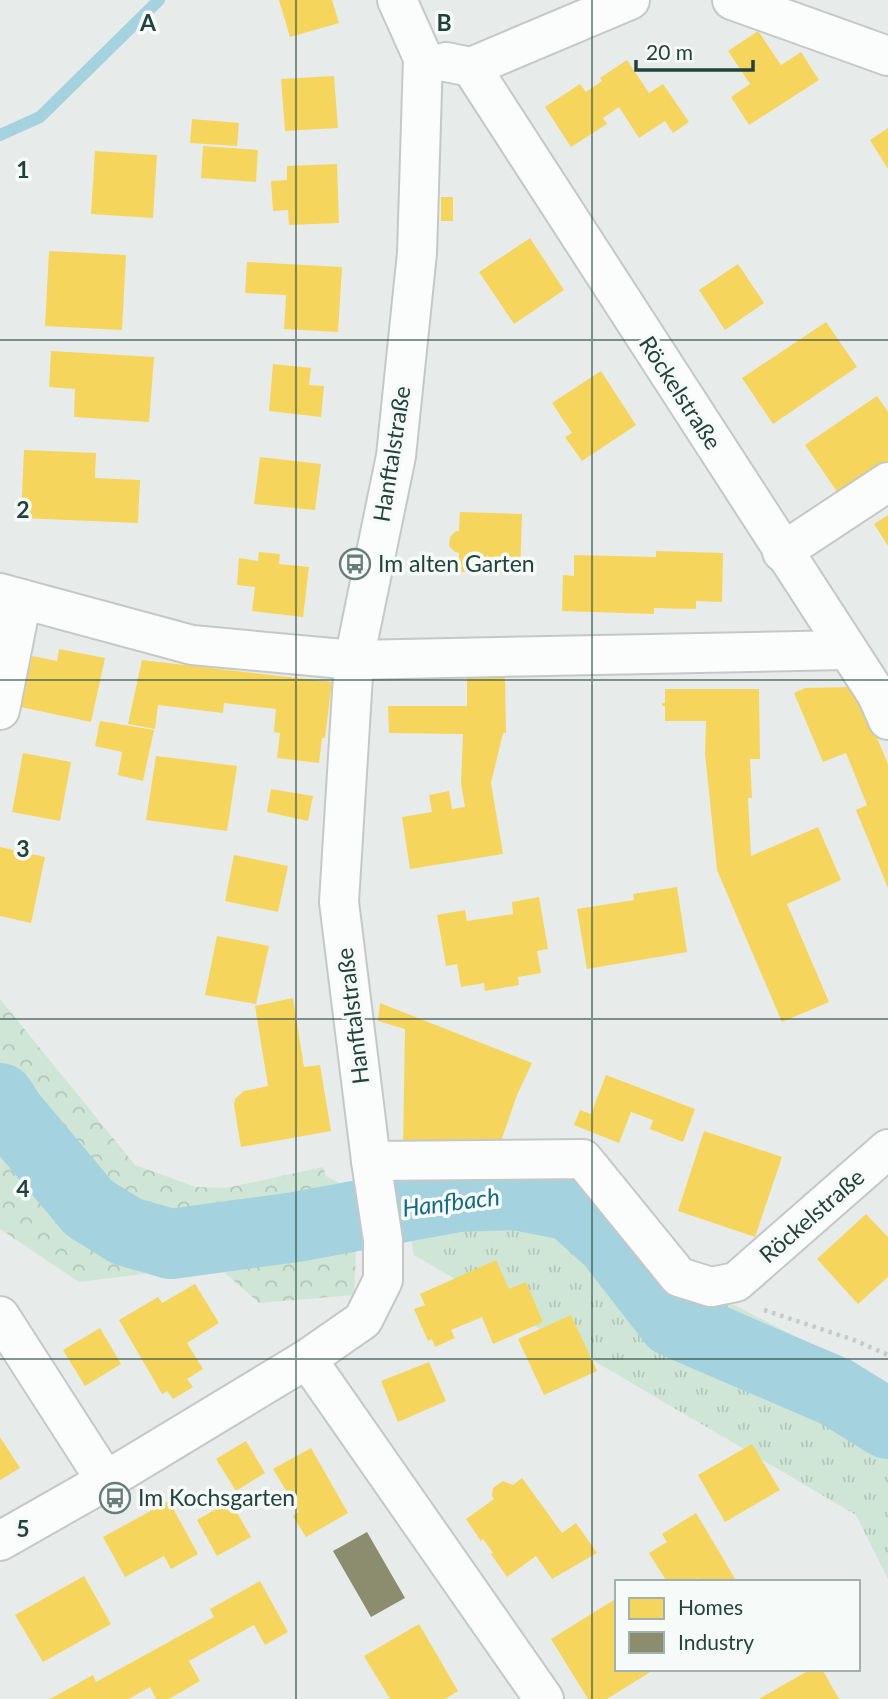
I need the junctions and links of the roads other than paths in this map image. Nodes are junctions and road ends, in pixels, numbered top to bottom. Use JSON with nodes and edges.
{"nodes":[{"id":1,"x":397,"y":0,"type":"edge"},
{"id":2,"x":630,"y":0,"type":"edge"},
{"id":3,"x":732,"y":0,"type":"edge"},
{"id":4,"x":888,"y":56,"type":"edge"},
{"id":5,"x":423,"y":58,"type":"junction"},
{"id":6,"x":471,"y":67,"type":"junction"},
{"id":7,"x":888,"y":482,"type":"edge"},
{"id":8,"x":782,"y":552,"type":"junction"},
{"id":9,"x":11,"y":596,"type":"edge"},
{"id":10,"x":845,"y":650,"type":"junction"},
{"id":11,"x":354,"y":660,"type":"junction"},
{"id":12,"x":0,"y":710,"type":"edge"},
{"id":13,"x":888,"y":720,"type":"edge"},
{"id":14,"x":888,"y":1149,"type":"edge"},
{"id":15,"x":373,"y":1175,"type":"junction"},
{"id":16,"x":0,"y":1316,"type":"edge"},
{"id":17,"x":307,"y":1359,"type":"junction"},
{"id":18,"x":106,"y":1481,"type":"junction"},
{"id":19,"x":1,"y":1541,"type":"edge"},
{"id":20,"x":544,"y":1699,"type":"edge"}],
"edges":[{"from":1,"to":5,"type":"street","name":"Hanftalstraße"},
{"from":2,"to":6,"type":"street"},
{"from":3,"to":4,"type":"street"},
{"from":5,"to":6,"type":"street"},
{"from":5,"to":11,"type":"street","name":"Hanftalstraße"},
{"from":6,"to":8,"type":"street","name":"Röckelstraße"},
{"from":7,"to":8,"type":"street"},
{"from":8,"to":10,"type":"street","name":"Röckelstraße"},
{"from":9,"to":11,"type":"street"},
{"from":9,"to":12,"type":"street"},
{"from":10,"to":11,"type":"street"},
{"from":10,"to":13,"type":"street","name":"Röckelstraße"},
{"from":11,"to":15,"type":"street","name":"Hanftalstraße"},
{"from":14,"to":15,"type":"street","name":"Röckelstraße"},
{"from":15,"to":17,"type":"street","name":"Hanftalstraße"},
{"from":16,"to":18,"type":"street"},
{"from":17,"to":18,"type":"street","name":"Hanftalstraße"},
{"from":17,"to":20,"type":"street"},
{"from":18,"to":19,"type":"street","name":"Hanftalstraße"}]}
